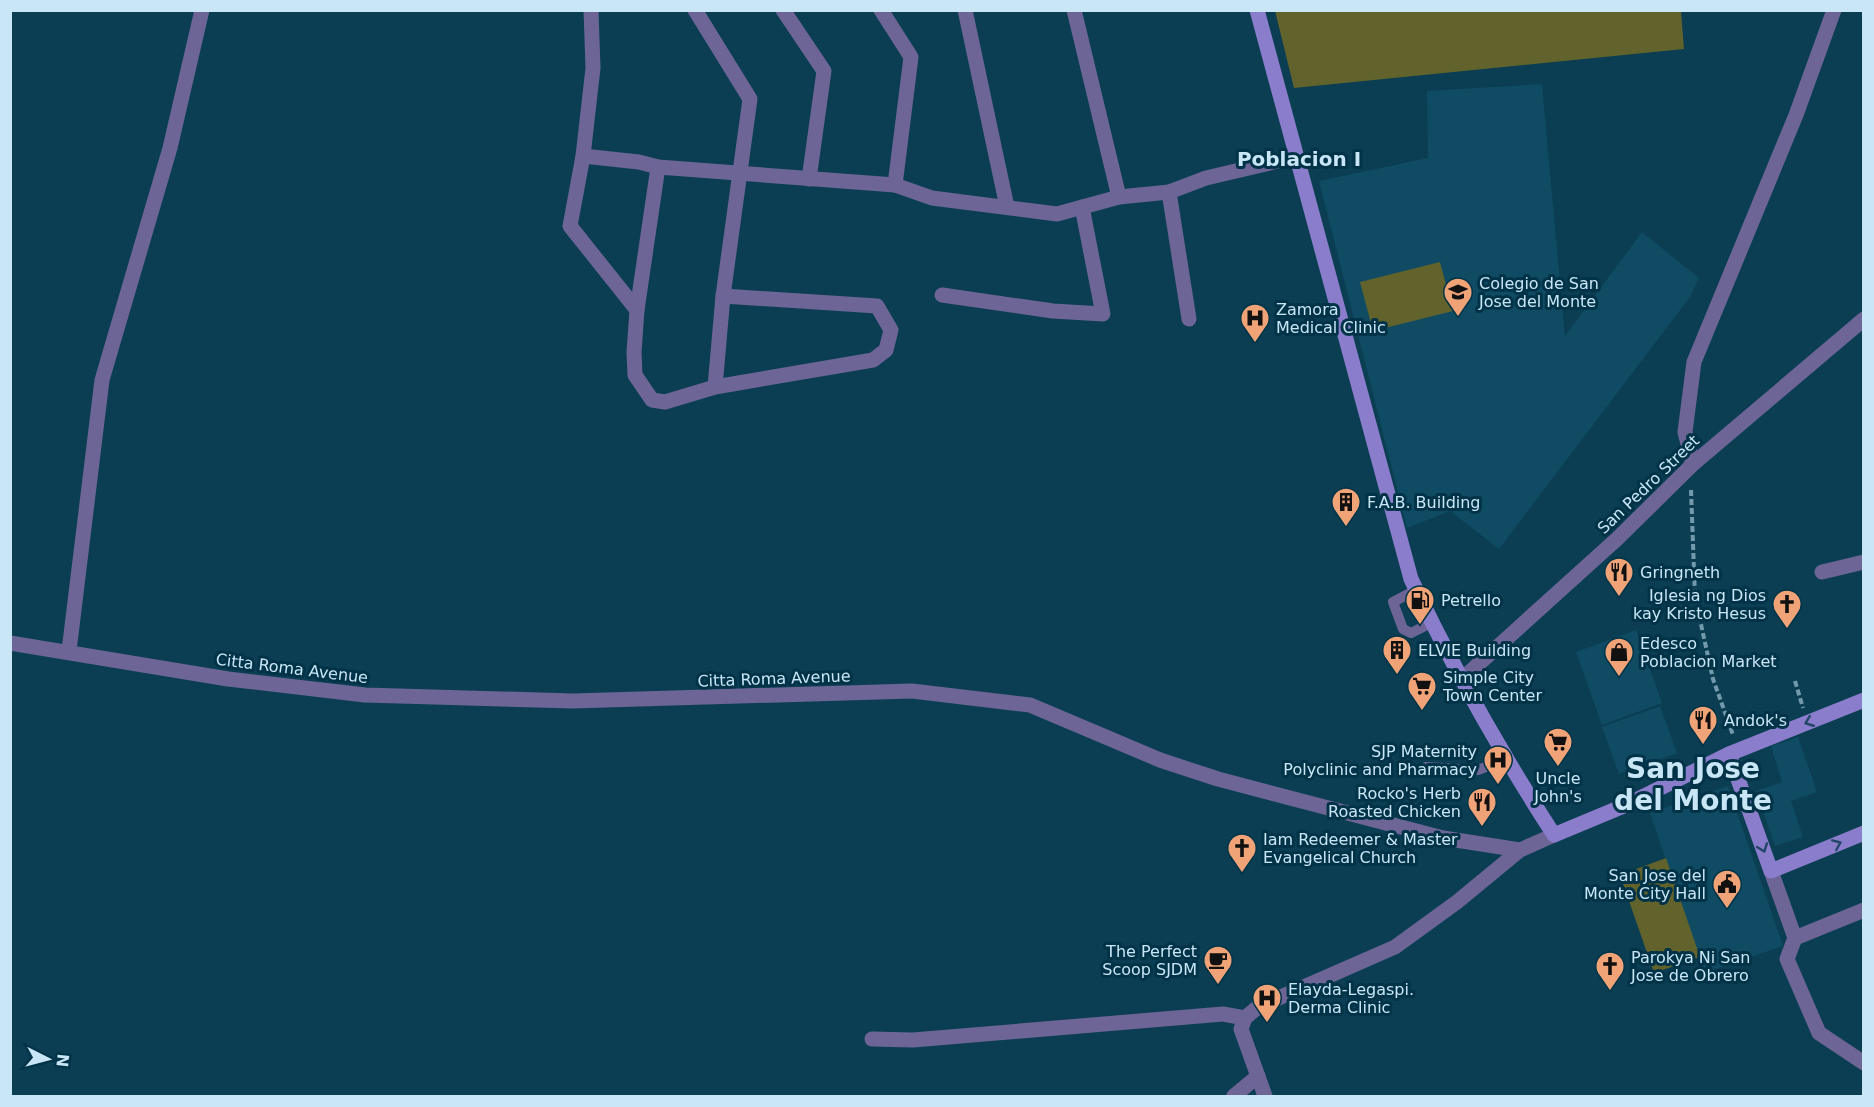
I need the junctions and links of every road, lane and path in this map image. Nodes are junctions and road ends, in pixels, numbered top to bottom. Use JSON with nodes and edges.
{"nodes":[{"id":1,"x":202,"y":10,"type":"edge"},
{"id":2,"x":591,"y":10,"type":"edge"},
{"id":3,"x":695,"y":10,"type":"edge"},
{"id":4,"x":783,"y":10,"type":"edge"},
{"id":5,"x":881,"y":10,"type":"edge"},
{"id":6,"x":964,"y":10,"type":"edge"},
{"id":7,"x":1074,"y":10,"type":"edge"},
{"id":8,"x":1257,"y":10,"type":"edge"},
{"id":9,"x":1834,"y":10,"type":"edge"},
{"id":10,"x":583,"y":156,"type":"junction"},
{"id":11,"x":1295,"y":157,"type":"junction"},
{"id":12,"x":658,"y":167,"type":"junction"},
{"id":13,"x":741,"y":173,"type":"junction"},
{"id":14,"x":809,"y":179,"type":"junction"},
{"id":15,"x":895,"y":185,"type":"junction"},
{"id":16,"x":1169,"y":192,"type":"junction"},
{"id":17,"x":1119,"y":197,"type":"junction"},
{"id":18,"x":1007,"y":207,"type":"junction"},
{"id":19,"x":1082,"y":207,"type":"junction"},
{"id":20,"x":942,"y":295,"type":"dead end"},
{"id":21,"x":723,"y":296,"type":"junction"},
{"id":22,"x":637,"y":310,"type":"junction"},
{"id":23,"x":1190,"y":319,"type":"dead end"},
{"id":24,"x":1863,"y":319,"type":"edge"},
{"id":25,"x":715,"y":387,"type":"junction"},
{"id":26,"x":1691,"y":465,"type":"junction"},
{"id":27,"x":1863,"y":562,"type":"edge"},
{"id":28,"x":1822,"y":572,"type":"dead end"},
{"id":29,"x":1416,"y":590,"type":"junction"},
{"id":30,"x":1431,"y":623,"type":"junction"},
{"id":31,"x":10,"y":643,"type":"edge"},
{"id":32,"x":69,"y":651,"type":"junction"},
{"id":33,"x":1462,"y":679,"type":"junction"},
{"id":34,"x":1795,"y":681,"type":"dead end"},
{"id":35,"x":1863,"y":700,"type":"edge"},
{"id":36,"x":1808,"y":722,"type":"junction"},
{"id":37,"x":1734,"y":752,"type":"junction"},
{"id":38,"x":1506,"y":759,"type":"junction"},
{"id":39,"x":1426,"y":767,"type":"dead end"},
{"id":40,"x":1863,"y":833,"type":"edge"},
{"id":41,"x":1554,"y":835,"type":"junction"},
{"id":42,"x":1520,"y":850,"type":"junction"},
{"id":43,"x":1771,"y":872,"type":"junction"},
{"id":44,"x":1863,"y":910,"type":"edge"},
{"id":45,"x":1795,"y":938,"type":"junction"},
{"id":46,"x":1245,"y":1017,"type":"junction"},
{"id":47,"x":873,"y":1039,"type":"dead end"},
{"id":48,"x":1863,"y":1063,"type":"edge"},
{"id":49,"x":1258,"y":1076,"type":"junction"},
{"id":50,"x":1234,"y":1096,"type":"edge"},
{"id":51,"x":1265,"y":1096,"type":"edge"}],
"edges":[{"from":1,"to":32,"type":"street"},
{"from":2,"to":10,"type":"street"},
{"from":3,"to":13,"type":"street"},
{"from":4,"to":14,"type":"street"},
{"from":5,"to":15,"type":"street"},
{"from":6,"to":18,"type":"street"},
{"from":7,"to":17,"type":"street"},
{"from":8,"to":11,"type":"main road"},
{"from":9,"to":26,"type":"street"},
{"from":10,"to":12,"type":"street"},
{"from":10,"to":22,"type":"street"},
{"from":11,"to":16,"type":"street"},
{"from":11,"to":29,"type":"main road"},
{"from":12,"to":13,"type":"street"},
{"from":12,"to":22,"type":"street"},
{"from":13,"to":14,"type":"street"},
{"from":13,"to":21,"type":"street"},
{"from":14,"to":15,"type":"street"},
{"from":15,"to":18,"type":"street"},
{"from":16,"to":17,"type":"street"},
{"from":16,"to":23,"type":"street"},
{"from":17,"to":19,"type":"street"},
{"from":18,"to":19,"type":"street"},
{"from":19,"to":20,"type":"street"},
{"from":21,"to":25,"type":"street"},
{"from":21,"to":25,"type":"street"},
{"from":22,"to":25,"type":"street"},
{"from":24,"to":26,"type":"street","name":"San Pedro Street"},
{"from":26,"to":33,"type":"street","name":"San Pedro Street"},
{"from":26,"to":37,"type":"path"},
{"from":27,"to":28,"type":"street"},
{"from":29,"to":30,"type":"main road"},
{"from":29,"to":30,"type":"lane"},
{"from":30,"to":33,"type":"main road"},
{"from":31,"to":32,"type":"street","name":"Citta Roma Avenue"},
{"from":32,"to":42,"type":"street","name":"Citta Roma Avenue"},
{"from":33,"to":38,"type":"main road"},
{"from":34,"to":36,"type":"path"},
{"from":35,"to":36,"type":"main road","one_way":true},
{"from":36,"to":37,"type":"main road"},
{"from":37,"to":41,"type":"main road"},
{"from":37,"to":43,"type":"main road","one_way":true},
{"from":38,"to":39,"type":"lane"},
{"from":38,"to":41,"type":"main road"},
{"from":43,"to":40,"type":"main road","one_way":true},
{"from":41,"to":42,"type":"street"},
{"from":42,"to":46,"type":"street"},
{"from":43,"to":45,"type":"street"},
{"from":44,"to":45,"type":"street"},
{"from":45,"to":48,"type":"street"},
{"from":46,"to":47,"type":"street"},
{"from":46,"to":49,"type":"street"},
{"from":49,"to":50,"type":"street"},
{"from":49,"to":51,"type":"street"}]}
